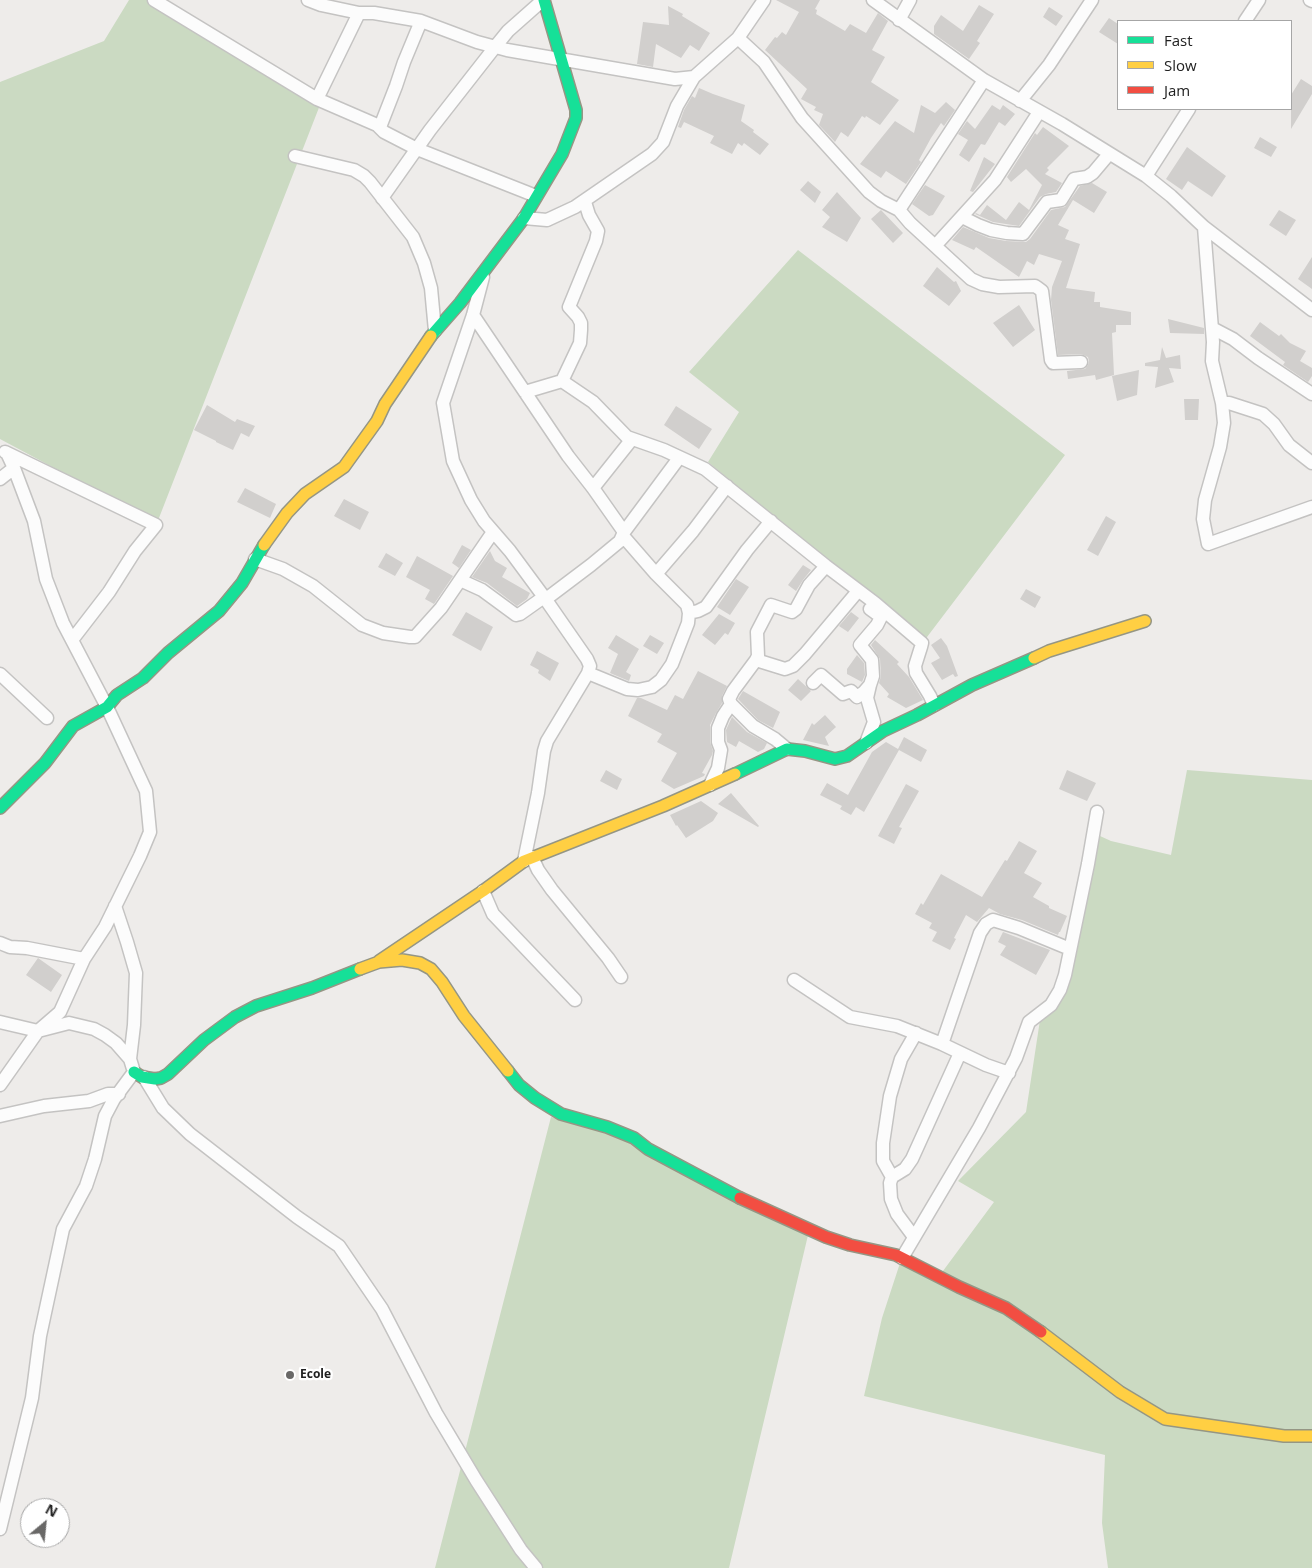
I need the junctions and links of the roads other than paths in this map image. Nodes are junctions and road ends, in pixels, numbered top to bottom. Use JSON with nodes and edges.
{"nodes":[{"id":1,"x":154,"y":0,"type":"edge"},
{"id":2,"x":308,"y":0,"type":"edge"},
{"id":3,"x":371,"y":0,"type":"edge"},
{"id":4,"x":544,"y":0,"type":"edge"},
{"id":5,"x":764,"y":0,"type":"edge"},
{"id":6,"x":872,"y":0,"type":"edge"},
{"id":7,"x":910,"y":0,"type":"edge"},
{"id":8,"x":1092,"y":0,"type":"edge"},
{"id":9,"x":1259,"y":0,"type":"edge"},
{"id":10,"x":364,"y":13,"type":"junction"},
{"id":11,"x":900,"y":20,"type":"junction"},
{"id":12,"x":1246,"y":20,"type":"edge"},
{"id":13,"x":421,"y":21,"type":"junction"},
{"id":14,"x":738,"y":38,"type":"junction"},
{"id":15,"x":495,"y":47,"type":"junction"},
{"id":16,"x":562,"y":60,"type":"junction"},
{"id":17,"x":694,"y":77,"type":"junction"},
{"id":18,"x":984,"y":80,"type":"junction"},
{"id":19,"x":317,"y":99,"type":"junction"},
{"id":20,"x":1020,"y":101,"type":"junction"},
{"id":21,"x":1188,"y":110,"type":"edge"},
{"id":22,"x":1039,"y":112,"type":"junction"},
{"id":23,"x":380,"y":127,"type":"junction"},
{"id":24,"x":417,"y":149,"type":"junction"},
{"id":25,"x":1109,"y":154,"type":"junction"},
{"id":26,"x":295,"y":156,"type":"dead end"},
{"id":27,"x":1146,"y":176,"type":"junction"},
{"id":28,"x":536,"y":196,"type":"junction"},
{"id":29,"x":382,"y":198,"type":"junction"},
{"id":30,"x":584,"y":202,"type":"junction"},
{"id":31,"x":899,"y":210,"type":"junction"},
{"id":32,"x":962,"y":217,"type":"junction"},
{"id":33,"x":524,"y":218,"type":"junction"},
{"id":34,"x":1204,"y":228,"type":"junction"},
{"id":35,"x":935,"y":246,"type":"junction"},
{"id":36,"x":484,"y":270,"type":"junction"},
{"id":37,"x":1312,"y":310,"type":"edge"},
{"id":38,"x":473,"y":315,"type":"junction"},
{"id":39,"x":1212,"y":328,"type":"junction"},
{"id":40,"x":435,"y":331,"type":"junction"},
{"id":41,"x":1081,"y":362,"type":"dead end"},
{"id":42,"x":562,"y":381,"type":"junction"},
{"id":43,"x":525,"y":392,"type":"junction"},
{"id":44,"x":1312,"y":394,"type":"edge"},
{"id":45,"x":1222,"y":403,"type":"junction"},
{"id":46,"x":632,"y":439,"type":"junction"},
{"id":47,"x":3,"y":451,"type":"edge"},
{"id":48,"x":679,"y":458,"type":"junction"},
{"id":49,"x":1312,"y":463,"type":"edge"},
{"id":50,"x":14,"y":468,"type":"junction"},
{"id":51,"x":0,"y":479,"type":"edge"},
{"id":52,"x":727,"y":486,"type":"junction"},
{"id":53,"x":593,"y":488,"type":"junction"},
{"id":54,"x":1312,"y":507,"type":"edge"},
{"id":55,"x":771,"y":521,"type":"junction"},
{"id":56,"x":492,"y":532,"type":"junction"},
{"id":57,"x":623,"y":534,"type":"junction"},
{"id":58,"x":255,"y":559,"type":"junction"},
{"id":59,"x":826,"y":566,"type":"junction"},
{"id":60,"x":656,"y":574,"type":"junction"},
{"id":61,"x":460,"y":580,"type":"junction"},
{"id":62,"x":858,"y":591,"type":"junction"},
{"id":63,"x":545,"y":598,"type":"junction"},
{"id":64,"x":690,"y":613,"type":"junction"},
{"id":65,"x":1145,"y":621,"type":"dead end"},
{"id":66,"x":72,"y":640,"type":"junction"},
{"id":67,"x":756,"y":660,"type":"junction"},
{"id":68,"x":588,"y":673,"type":"junction"},
{"id":69,"x":0,"y":674,"type":"edge"},
{"id":70,"x":813,"y":683,"type":"dead end"},
{"id":71,"x":870,"y":685,"type":"junction"},
{"id":72,"x":731,"y":704,"type":"junction"},
{"id":73,"x":934,"y":705,"type":"junction"},
{"id":74,"x":107,"y":707,"type":"junction"},
{"id":75,"x":46,"y":718,"type":"dead end"},
{"id":76,"x":866,"y":743,"type":"junction"},
{"id":77,"x":787,"y":749,"type":"junction"},
{"id":78,"x":710,"y":785,"type":"junction"},
{"id":79,"x":0,"y":808,"type":"edge"},
{"id":80,"x":1097,"y":812,"type":"dead end"},
{"id":81,"x":528,"y":859,"type":"junction"},
{"id":82,"x":483,"y":891,"type":"junction"},
{"id":83,"x":115,"y":906,"type":"junction"},
{"id":84,"x":0,"y":943,"type":"edge"},
{"id":85,"x":1070,"y":949,"type":"junction"},
{"id":86,"x":84,"y":959,"type":"junction"},
{"id":87,"x":379,"y":962,"type":"junction"},
{"id":88,"x":621,"y":977,"type":"dead end"},
{"id":89,"x":794,"y":980,"type":"dead end"},
{"id":90,"x":575,"y":1000,"type":"dead end"},
{"id":91,"x":0,"y":1022,"type":"edge"},
{"id":92,"x":38,"y":1031,"type":"junction"},
{"id":93,"x":916,"y":1033,"type":"junction"},
{"id":94,"x":942,"y":1044,"type":"junction"},
{"id":95,"x":960,"y":1053,"type":"junction"},
{"id":96,"x":130,"y":1059,"type":"junction"},
{"id":97,"x":1009,"y":1073,"type":"junction"},
{"id":98,"x":139,"y":1074,"type":"junction"},
{"id":99,"x":0,"y":1084,"type":"edge"},
{"id":100,"x":119,"y":1094,"type":"junction"},
{"id":101,"x":0,"y":1116,"type":"edge"},
{"id":102,"x":892,"y":1177,"type":"junction"},
{"id":103,"x":914,"y":1237,"type":"junction"},
{"id":104,"x":902,"y":1258,"type":"junction"},
{"id":105,"x":1312,"y":1436,"type":"edge"},
{"id":106,"x":0,"y":1529,"type":"edge"},
{"id":107,"x":536,"y":1568,"type":"edge"}],
"edges":[{"from":1,"to":19,"type":"street"},
{"from":2,"to":10,"type":"street"},
{"from":3,"to":10,"type":"street"},
{"from":4,"to":15,"type":"street"},
{"from":4,"to":16,"type":"street"},
{"from":5,"to":14,"type":"street"},
{"from":6,"to":11,"type":"street"},
{"from":7,"to":11,"type":"street"},
{"from":8,"to":20,"type":"street"},
{"from":9,"to":12,"type":"street"},
{"from":10,"to":13,"type":"street"},
{"from":10,"to":19,"type":"street"},
{"from":11,"to":18,"type":"street"},
{"from":13,"to":15,"type":"street"},
{"from":13,"to":23,"type":"street"},
{"from":14,"to":17,"type":"street"},
{"from":14,"to":31,"type":"street"},
{"from":15,"to":16,"type":"street"},
{"from":15,"to":24,"type":"street"},
{"from":16,"to":17,"type":"street"},
{"from":16,"to":28,"type":"street"},
{"from":17,"to":30,"type":"street"},
{"from":18,"to":20,"type":"street"},
{"from":18,"to":31,"type":"street"},
{"from":19,"to":23,"type":"street"},
{"from":20,"to":22,"type":"street"},
{"from":21,"to":27,"type":"street"},
{"from":22,"to":25,"type":"street"},
{"from":22,"to":32,"type":"street"},
{"from":23,"to":24,"type":"street"},
{"from":24,"to":28,"type":"street"},
{"from":24,"to":29,"type":"street"},
{"from":25,"to":27,"type":"street"},
{"from":25,"to":32,"type":"street"},
{"from":26,"to":29,"type":"street"},
{"from":27,"to":34,"type":"street"},
{"from":28,"to":33,"type":"street"},
{"from":29,"to":40,"type":"street"},
{"from":30,"to":33,"type":"street"},
{"from":30,"to":42,"type":"street"},
{"from":31,"to":35,"type":"street"},
{"from":32,"to":35,"type":"street"},
{"from":33,"to":36,"type":"street"},
{"from":34,"to":37,"type":"street"},
{"from":34,"to":39,"type":"street"},
{"from":35,"to":41,"type":"street"},
{"from":36,"to":38,"type":"street"},
{"from":36,"to":40,"type":"street"},
{"from":38,"to":43,"type":"street"},
{"from":38,"to":56,"type":"street"},
{"from":39,"to":44,"type":"street"},
{"from":39,"to":45,"type":"street"},
{"from":40,"to":58,"type":"street"},
{"from":42,"to":43,"type":"street"},
{"from":42,"to":46,"type":"street"},
{"from":43,"to":53,"type":"street"},
{"from":45,"to":49,"type":"street"},
{"from":45,"to":54,"type":"street"},
{"from":46,"to":48,"type":"street"},
{"from":46,"to":53,"type":"street"},
{"from":47,"to":50,"type":"street"},
{"from":47,"to":66,"type":"street"},
{"from":48,"to":52,"type":"street"},
{"from":48,"to":57,"type":"street"},
{"from":50,"to":51,"type":"street"},
{"from":50,"to":66,"type":"street"},
{"from":52,"to":55,"type":"street"},
{"from":52,"to":60,"type":"street"},
{"from":53,"to":57,"type":"street"},
{"from":55,"to":59,"type":"street"},
{"from":55,"to":64,"type":"street"},
{"from":56,"to":61,"type":"street"},
{"from":56,"to":63,"type":"street"},
{"from":57,"to":60,"type":"street"},
{"from":57,"to":63,"type":"street"},
{"from":58,"to":61,"type":"street"},
{"from":58,"to":74,"type":"street"},
{"from":59,"to":62,"type":"street"},
{"from":59,"to":67,"type":"street"},
{"from":60,"to":64,"type":"street"},
{"from":61,"to":63,"type":"street"},
{"from":62,"to":67,"type":"street"},
{"from":62,"to":71,"type":"street"},
{"from":62,"to":73,"type":"street"},
{"from":63,"to":68,"type":"street"},
{"from":64,"to":68,"type":"street"},
{"from":65,"to":73,"type":"street"},
{"from":66,"to":74,"type":"street"},
{"from":67,"to":72,"type":"street"},
{"from":68,"to":81,"type":"street"},
{"from":69,"to":75,"type":"street"},
{"from":70,"to":71,"type":"street"},
{"from":71,"to":76,"type":"street"},
{"from":72,"to":77,"type":"street"},
{"from":72,"to":78,"type":"street"},
{"from":73,"to":76,"type":"street"},
{"from":74,"to":79,"type":"street"},
{"from":74,"to":83,"type":"street"},
{"from":76,"to":77,"type":"street"},
{"from":77,"to":78,"type":"street"},
{"from":78,"to":81,"type":"street"},
{"from":80,"to":85,"type":"street"},
{"from":81,"to":82,"type":"street"},
{"from":81,"to":88,"type":"street"},
{"from":82,"to":87,"type":"street"},
{"from":82,"to":90,"type":"street"},
{"from":83,"to":86,"type":"street"},
{"from":83,"to":96,"type":"street"},
{"from":84,"to":86,"type":"street"},
{"from":85,"to":94,"type":"street"},
{"from":85,"to":97,"type":"street"},
{"from":86,"to":92,"type":"street"},
{"from":87,"to":98,"type":"street"},
{"from":87,"to":104,"type":"street"},
{"from":89,"to":93,"type":"street"},
{"from":91,"to":92,"type":"street"},
{"from":92,"to":96,"type":"street"},
{"from":92,"to":99,"type":"street"},
{"from":93,"to":94,"type":"street"},
{"from":93,"to":102,"type":"street"},
{"from":94,"to":95,"type":"street"},
{"from":95,"to":97,"type":"street"},
{"from":95,"to":102,"type":"street"},
{"from":96,"to":98,"type":"street"},
{"from":97,"to":103,"type":"street"},
{"from":98,"to":100,"type":"street"},
{"from":98,"to":107,"type":"street"},
{"from":100,"to":101,"type":"street"},
{"from":100,"to":106,"type":"street"},
{"from":102,"to":103,"type":"street"},
{"from":103,"to":104,"type":"street"},
{"from":104,"to":105,"type":"street"}]}
